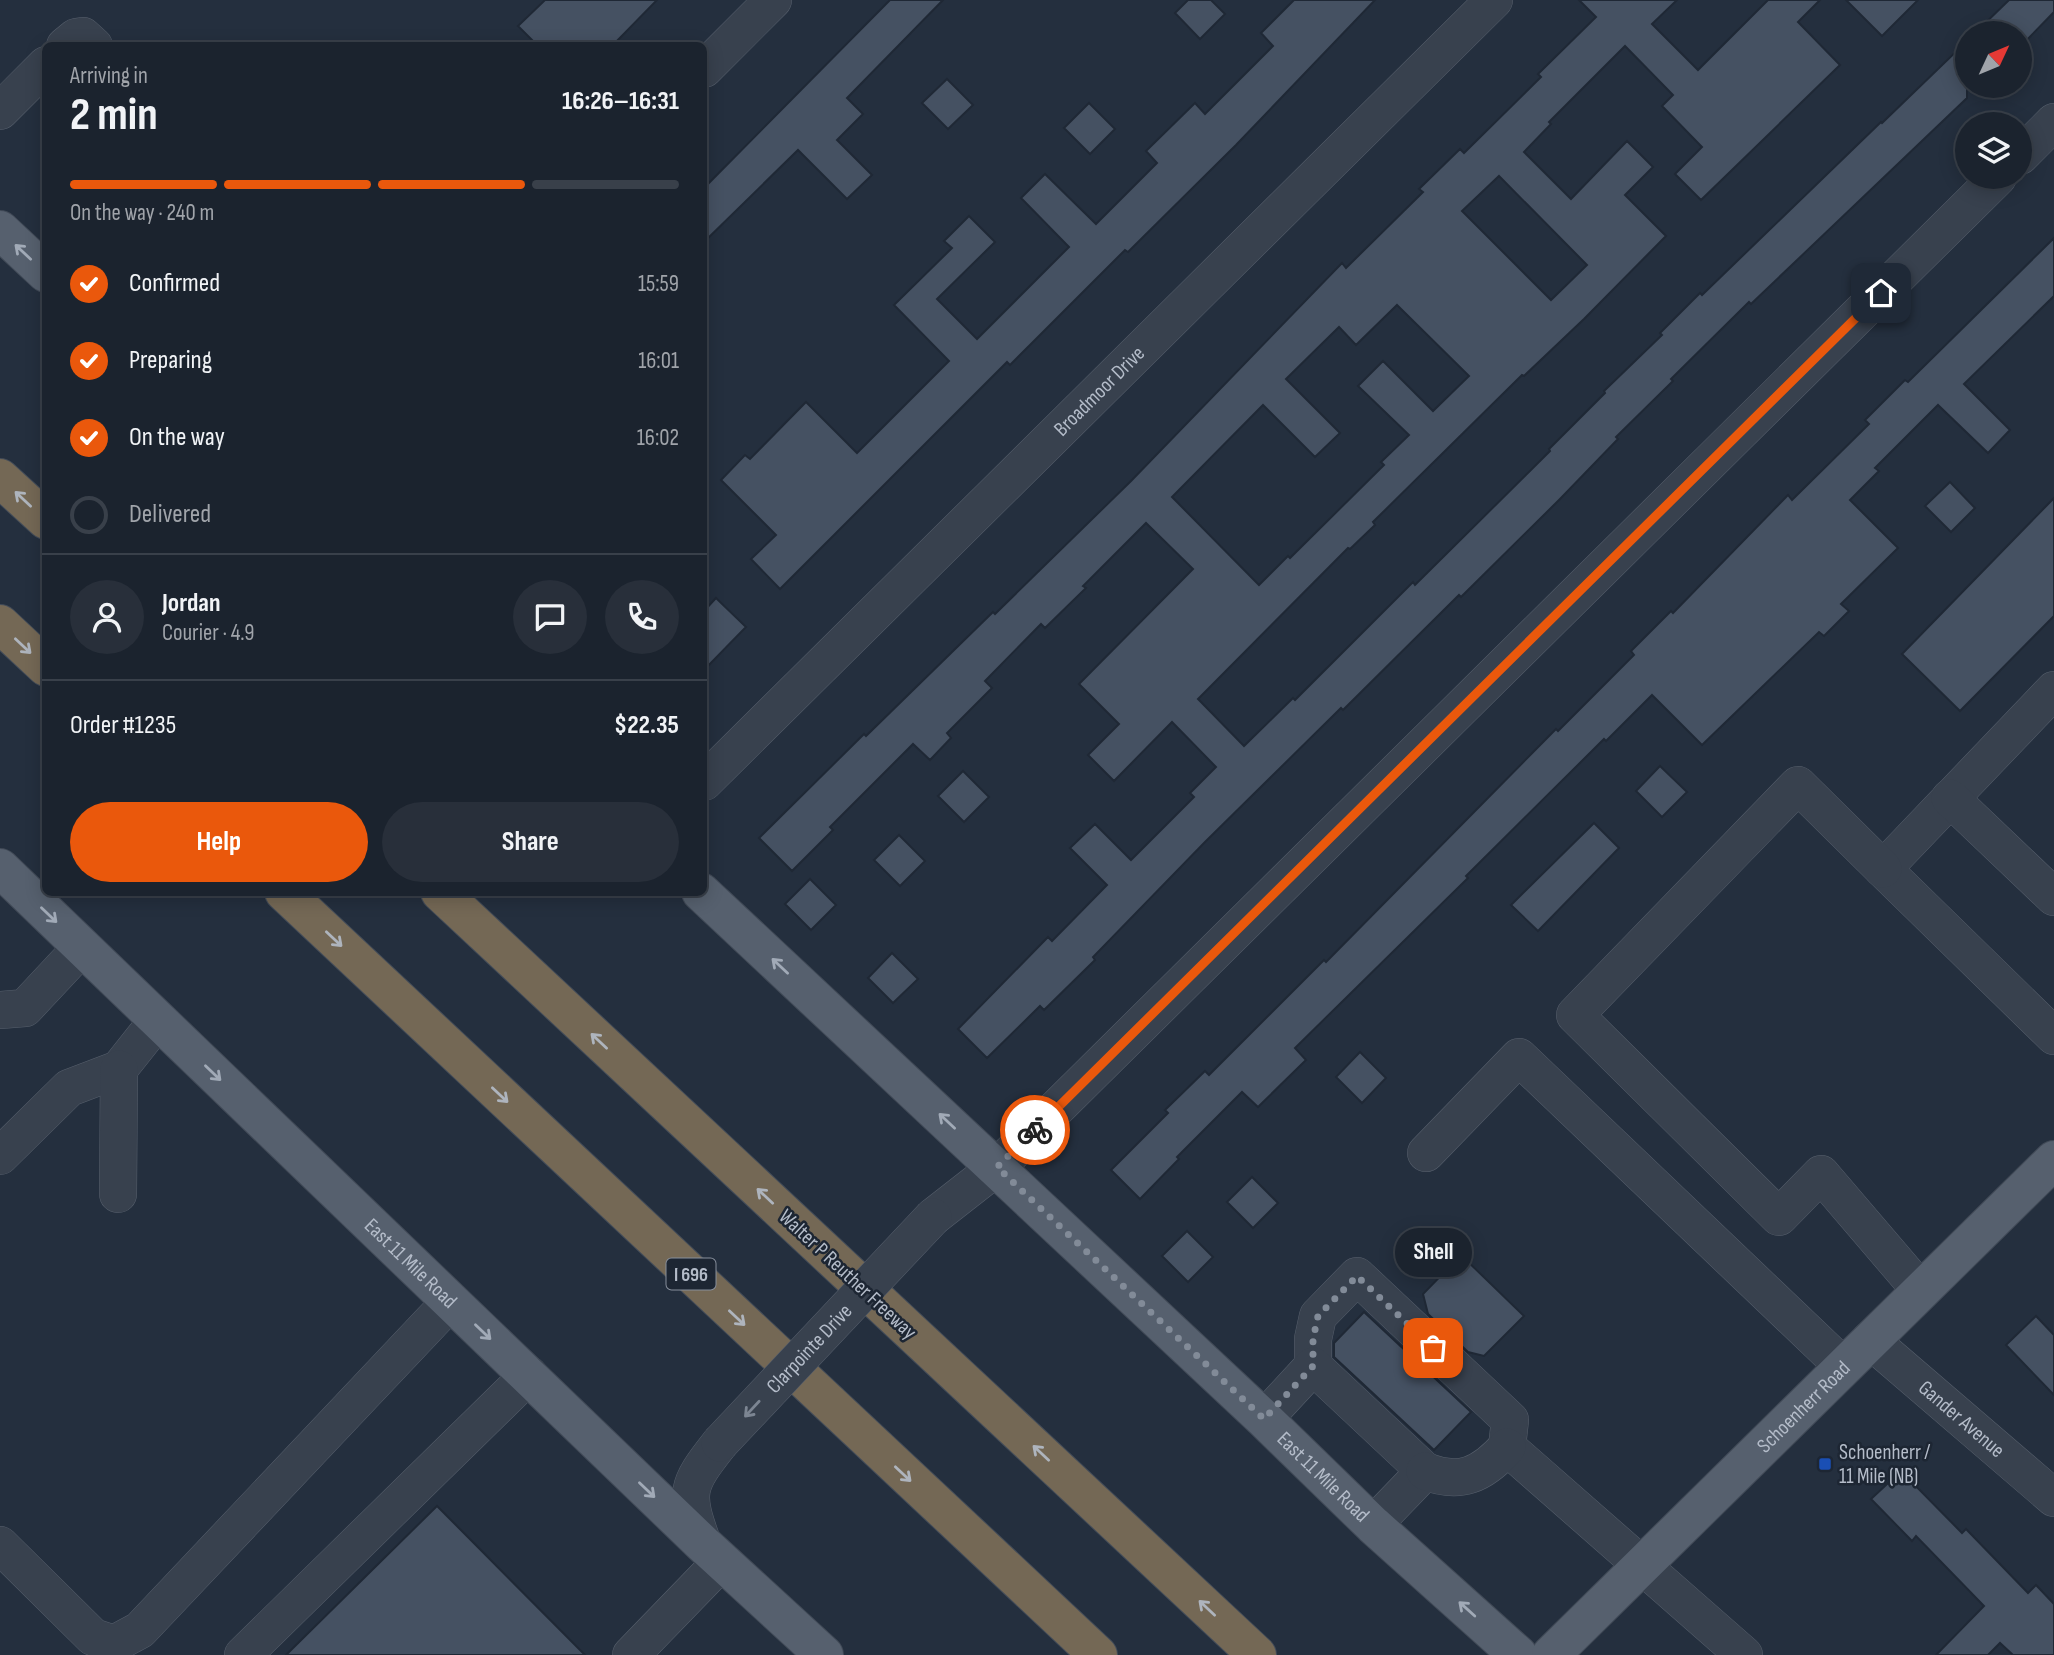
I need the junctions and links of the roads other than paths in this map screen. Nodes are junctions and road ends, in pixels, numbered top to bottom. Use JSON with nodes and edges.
{"nodes":[{"id":1,"x":773,"y":0,"type":"edge"},
{"id":2,"x":1494,"y":0,"type":"edge"},
{"id":3,"x":70,"y":42,"type":"edge"},
{"id":4,"x":90,"y":42,"type":"edge"},
{"id":5,"x":707,"y":66,"type":"edge"},
{"id":6,"x":42,"y":69,"type":"edge"},
{"id":7,"x":0,"y":111,"type":"edge"},
{"id":8,"x":2054,"y":122,"type":"edge"},
{"id":9,"x":2032,"y":144,"type":"edge"},
{"id":10,"x":1986,"y":189,"type":"edge"},
{"id":11,"x":0,"y":230,"type":"edge"},
{"id":12,"x":42,"y":269,"type":"edge"},
{"id":13,"x":0,"y":478,"type":"edge"},
{"id":14,"x":42,"y":516,"type":"edge"},
{"id":15,"x":0,"y":624,"type":"edge"},
{"id":16,"x":42,"y":663,"type":"edge"},
{"id":17,"x":2054,"y":690,"type":"edge"},
{"id":18,"x":707,"y":779,"type":"edge"},
{"id":19,"x":1950,"y":799,"type":"junction"},
{"id":20,"x":0,"y":868,"type":"edge"},
{"id":21,"x":1882,"y":869,"type":"junction"},
{"id":22,"x":288,"y":896,"type":"edge"},
{"id":23,"x":444,"y":896,"type":"edge"},
{"id":24,"x":705,"y":896,"type":"edge"},
{"id":25,"x":2054,"y":897,"type":"edge"},
{"id":26,"x":82,"y":947,"type":"junction"},
{"id":27,"x":0,"y":1010,"type":"edge"},
{"id":28,"x":158,"y":1020,"type":"junction"},
{"id":29,"x":2054,"y":1037,"type":"edge"},
{"id":30,"x":119,"y":1069,"type":"junction"},
{"id":31,"x":1426,"y":1153,"type":"dead end"},
{"id":32,"x":0,"y":1156,"type":"edge"},
{"id":33,"x":2054,"y":1160,"type":"edge"},
{"id":34,"x":997,"y":1167,"type":"junction"},
{"id":35,"x":118,"y":1194,"type":"dead end"},
{"id":36,"x":1921,"y":1291,"type":"junction"},
{"id":37,"x":451,"y":1301,"type":"junction"},
{"id":38,"x":1870,"y":1340,"type":"junction"},
{"id":39,"x":1313,"y":1366,"type":"junction"},
{"id":40,"x":1844,"y":1367,"type":"junction"},
{"id":41,"x":528,"y":1375,"type":"junction"},
{"id":42,"x":1264,"y":1419,"type":"junction"},
{"id":43,"x":1507,"y":1447,"type":"junction"},
{"id":44,"x":1425,"y":1471,"type":"junction"},
{"id":45,"x":2054,"y":1498,"type":"edge"},
{"id":46,"x":1373,"y":1525,"type":"junction"},
{"id":47,"x":0,"y":1545,"type":"edge"},
{"id":48,"x":713,"y":1552,"type":"junction"},
{"id":49,"x":1643,"y":1565,"type":"junction"},
{"id":50,"x":243,"y":1655,"type":"edge"},
{"id":51,"x":631,"y":1655,"type":"edge"},
{"id":52,"x":824,"y":1655,"type":"edge"},
{"id":53,"x":1098,"y":1655,"type":"edge"},
{"id":54,"x":1257,"y":1655,"type":"edge"},
{"id":55,"x":1518,"y":1655,"type":"edge"},
{"id":56,"x":1551,"y":1655,"type":"edge"},
{"id":57,"x":1744,"y":1655,"type":"edge"}],
"edges":[{"from":1,"to":5,"type":"street"},
{"from":2,"to":18,"type":"street","name":"Broadmoor Drive"},
{"from":3,"to":4,"type":"street"},
{"from":6,"to":7,"type":"street"},
{"from":8,"to":9,"type":"street"},
{"from":10,"to":34,"type":"street","name":"Clarpointe Drive"},
{"from":12,"to":11,"type":"main road","one_way":true},
{"from":14,"to":13,"type":"highway","one_way":true},
{"from":15,"to":16,"type":"highway","one_way":true},
{"from":17,"to":19,"type":"street"},
{"from":19,"to":21,"type":"street"},
{"from":19,"to":25,"type":"street"},
{"from":20,"to":26,"type":"main road","name":"East 11 Mile Road","one_way":true},
{"from":21,"to":29,"type":"street"},
{"from":21,"to":36,"type":"street"},
{"from":22,"to":53,"type":"highway","number":"I 696","one_way":true},
{"from":54,"to":23,"type":"highway","name":"Walter P Reuther Freeway","one_way":true},
{"from":34,"to":24,"type":"main road","name":"East 11 Mile Road","one_way":true},
{"from":26,"to":27,"type":"street"},
{"from":26,"to":28,"type":"main road","name":"East 11 Mile Road"},
{"from":28,"to":30,"type":"street"},
{"from":28,"to":37,"type":"main road","name":"East 11 Mile Road","one_way":true},
{"from":30,"to":32,"type":"street"},
{"from":30,"to":35,"type":"street"},
{"from":31,"to":40,"type":"street"},
{"from":33,"to":36,"type":"main road","name":"Schoenherr Road"},
{"from":34,"to":42,"type":"main road","name":"East 11 Mile Road"},
{"from":34,"to":48,"type":"street","name":"Clarpointe Drive","one_way":true,"bridge":true},
{"from":36,"to":38,"type":"main road","name":"Schoenherr Road"},
{"from":37,"to":41,"type":"main road","name":"East 11 Mile Road","one_way":true},
{"from":37,"to":47,"type":"street"},
{"from":38,"to":40,"type":"main road","name":"Schoenherr Road"},
{"from":38,"to":45,"type":"street","name":"Gander Avenue"},
{"from":39,"to":42,"type":"street"},
{"from":39,"to":43,"type":"street"},
{"from":39,"to":44,"type":"street"},
{"from":40,"to":49,"type":"main road","name":"Schoenherr Road"},
{"from":41,"to":48,"type":"main road","name":"East 11 Mile Road","one_way":true},
{"from":41,"to":50,"type":"street"},
{"from":42,"to":46,"type":"main road","name":"East 11 Mile Road"},
{"from":43,"to":44,"type":"street"},
{"from":43,"to":49,"type":"street"},
{"from":44,"to":46,"type":"street"},
{"from":55,"to":46,"type":"main road","name":"East 11 Mile Road","one_way":true},
{"from":48,"to":51,"type":"street"},
{"from":48,"to":52,"type":"main road","name":"East 11 Mile Road"},
{"from":49,"to":56,"type":"main road","name":"Schoenherr Road"},
{"from":49,"to":57,"type":"street"}]}
